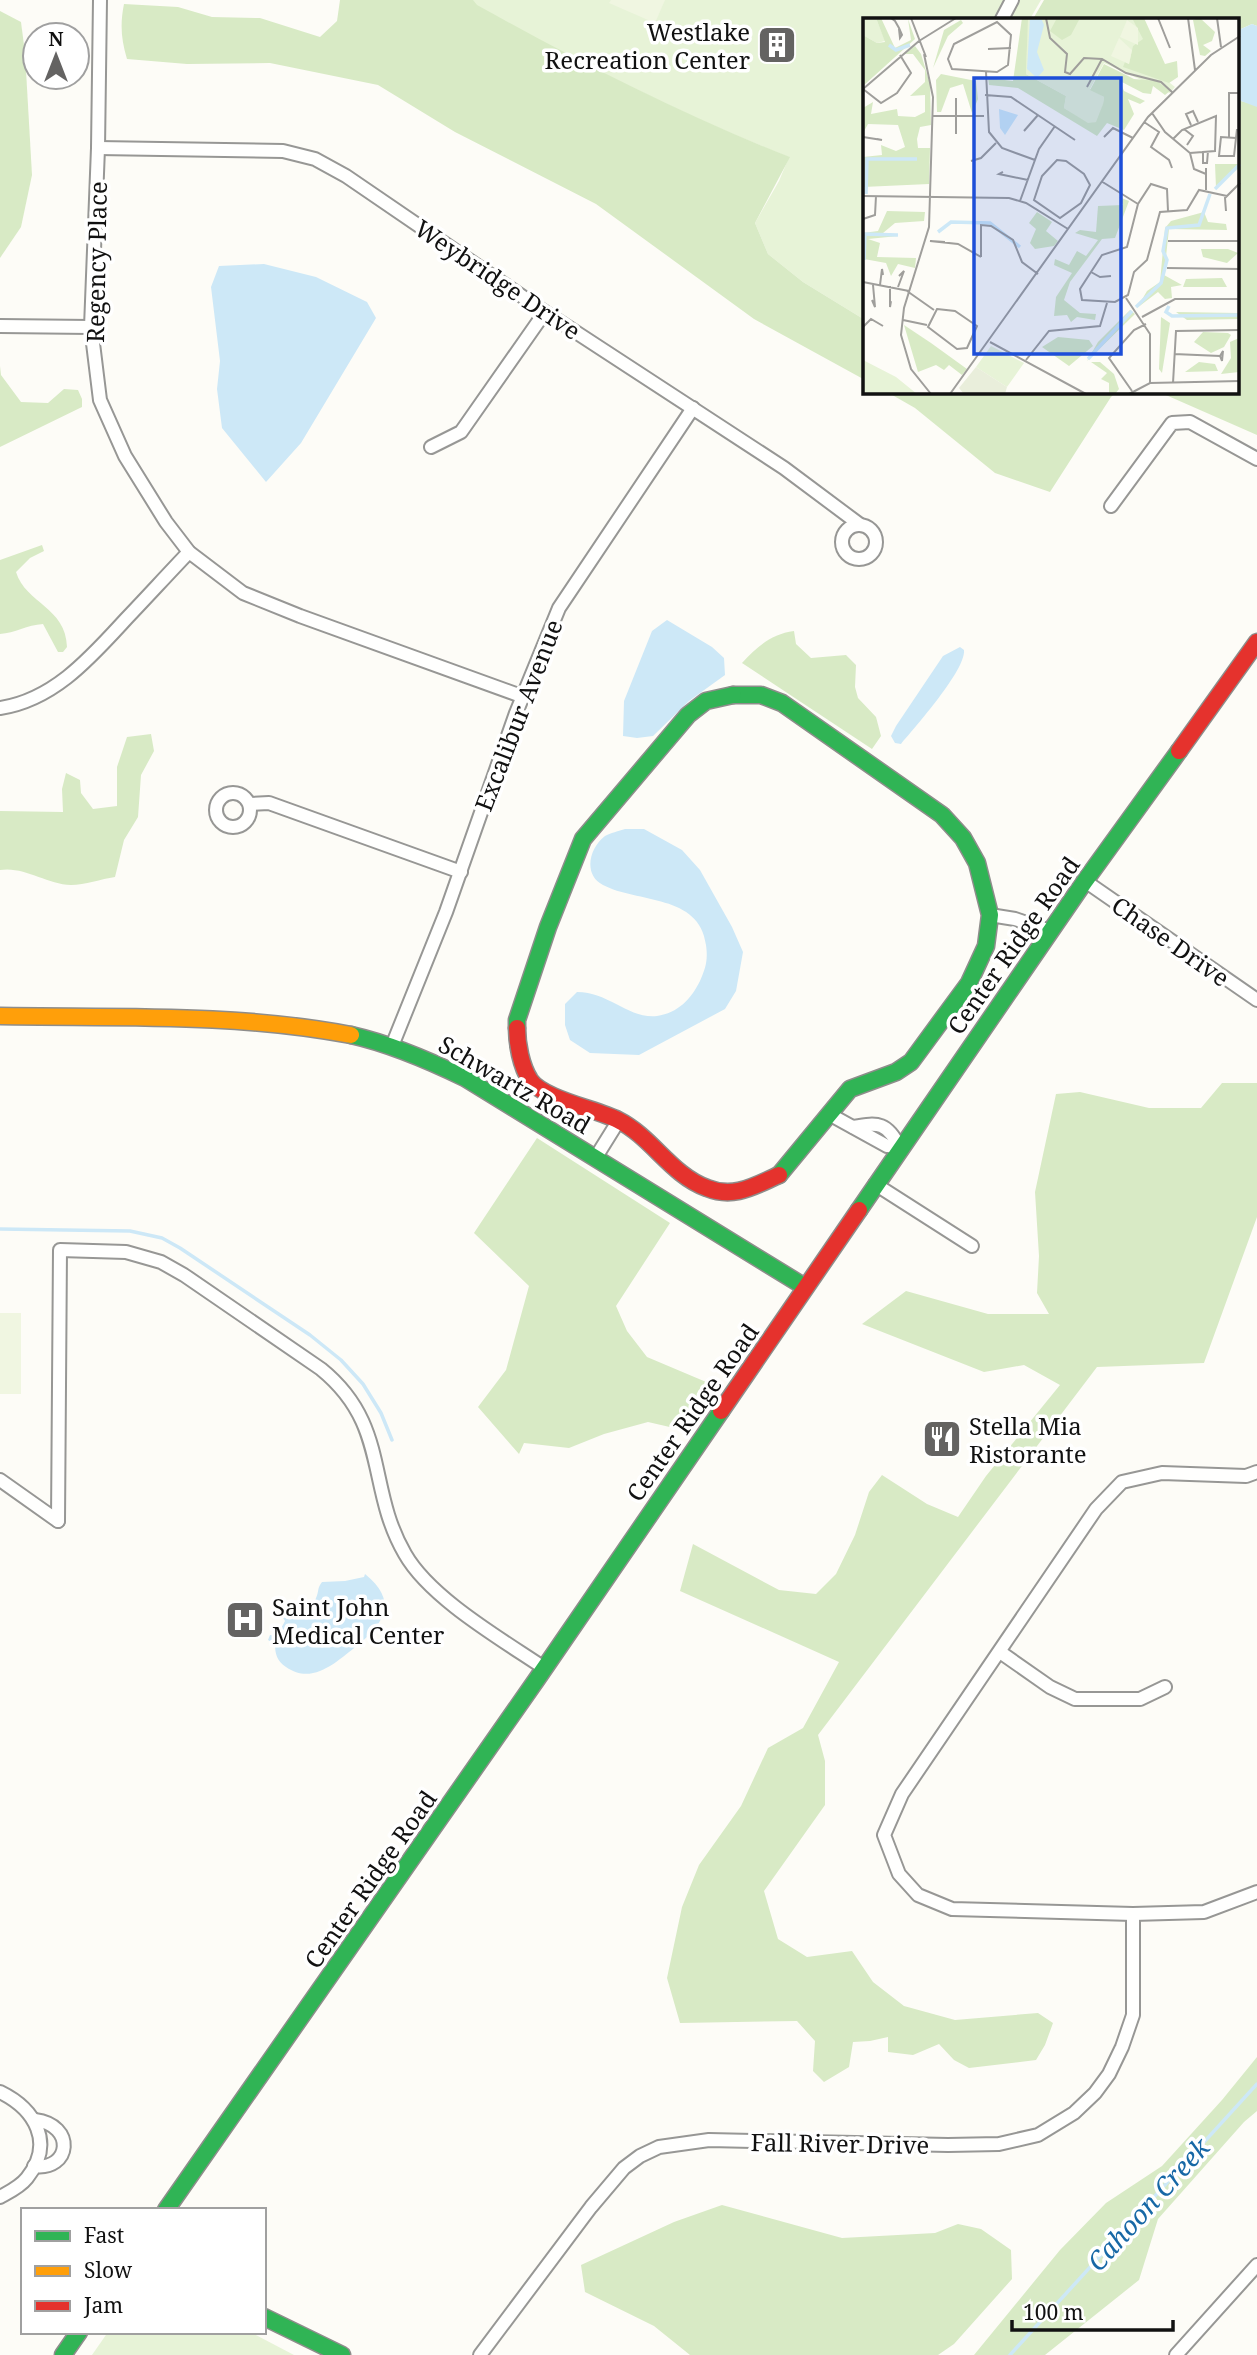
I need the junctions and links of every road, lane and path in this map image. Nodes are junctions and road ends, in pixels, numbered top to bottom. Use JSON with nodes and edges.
{"nodes":[{"id":1,"x":100,"y":0,"type":"edge"},
{"id":2,"x":1012,"y":0,"type":"edge"},
{"id":3,"x":1003,"y":18,"type":"edge"},
{"id":4,"x":98,"y":148,"type":"junction"},
{"id":5,"x":545,"y":312,"type":"junction"},
{"id":6,"x":0,"y":326,"type":"edge"},
{"id":7,"x":91,"y":327,"type":"junction"},
{"id":8,"x":693,"y":408,"type":"junction"},
{"id":9,"x":431,"y":447,"type":"dead end"},
{"id":10,"x":1257,"y":459,"type":"edge"},
{"id":11,"x":1111,"y":506,"type":"dead end"},
{"id":12,"x":859,"y":524,"type":"dead end"},
{"id":13,"x":190,"y":552,"type":"junction"},
{"id":14,"x":1257,"y":642,"type":"edge"},
{"id":15,"x":524,"y":697,"type":"junction"},
{"id":16,"x":0,"y":708,"type":"edge"},
{"id":17,"x":250,"y":804,"type":"dead end"},
{"id":18,"x":461,"y":872,"type":"junction"},
{"id":19,"x":1085,"y":881,"type":"junction"},
{"id":20,"x":990,"y":915,"type":"junction"},
{"id":21,"x":1050,"y":931,"type":"junction"},
{"id":22,"x":1257,"y":999,"type":"edge"},
{"id":23,"x":0,"y":1016,"type":"edge"},
{"id":24,"x":392,"y":1046,"type":"junction"},
{"id":25,"x":829,"y":1114,"type":"junction"},
{"id":26,"x":619,"y":1120,"type":"junction"},
{"id":27,"x":900,"y":1147,"type":"junction"},
{"id":28,"x":596,"y":1157,"type":"junction"},
{"id":29,"x":875,"y":1184,"type":"junction"},
{"id":30,"x":971,"y":1246,"type":"dead end"},
{"id":31,"x":805,"y":1287,"type":"junction"},
{"id":32,"x":1257,"y":1472,"type":"edge"},
{"id":33,"x":0,"y":1480,"type":"edge"},
{"id":34,"x":1000,"y":1652,"type":"junction"},
{"id":35,"x":544,"y":1668,"type":"junction"},
{"id":36,"x":1166,"y":1688,"type":"dead end"},
{"id":37,"x":1257,"y":1892,"type":"edge"},
{"id":38,"x":1133,"y":1914,"type":"junction"},
{"id":39,"x":0,"y":2092,"type":"edge"},
{"id":40,"x":35,"y":2120,"type":"junction"},
{"id":41,"x":34,"y":2166,"type":"junction"},
{"id":42,"x":0,"y":2197,"type":"edge"},
{"id":43,"x":167,"y":2208,"type":"edge"},
{"id":44,"x":1257,"y":2265,"type":"edge"},
{"id":45,"x":266,"y":2318,"type":"edge"},
{"id":46,"x":78,"y":2334,"type":"edge"},
{"id":47,"x":63,"y":2355,"type":"edge"},
{"id":48,"x":342,"y":2355,"type":"edge"},
{"id":49,"x":480,"y":2355,"type":"edge"},
{"id":50,"x":1176,"y":2355,"type":"edge"}],
"edges":[{"from":1,"to":4,"type":"street","name":"Regency Place"},
{"from":2,"to":3,"type":"street"},
{"from":4,"to":5,"type":"street","name":"Weybridge Drive"},
{"from":4,"to":7,"type":"street","name":"Regency Place"},
{"from":5,"to":8,"type":"street","name":"Weybridge Drive"},
{"from":5,"to":9,"type":"street"},
{"from":6,"to":7,"type":"street"},
{"from":7,"to":13,"type":"street","name":"Regency Place"},
{"from":8,"to":12,"type":"street","name":"Weybridge Drive"},
{"from":8,"to":15,"type":"street","name":"Excalibur Avenue"},
{"from":10,"to":11,"type":"street"},
{"from":13,"to":15,"type":"street","name":"Regency Place"},
{"from":13,"to":16,"type":"street"},
{"from":14,"to":19,"type":"street","name":"Center Ridge Road"},
{"from":15,"to":18,"type":"street","name":"Excalibur Avenue"},
{"from":17,"to":18,"type":"street"},
{"from":18,"to":24,"type":"street","name":"Excalibur Avenue"},
{"from":19,"to":21,"type":"street","name":"Center Ridge Road"},
{"from":19,"to":22,"type":"street","name":"Chase Drive"},
{"from":20,"to":21,"type":"street"},
{"from":20,"to":25,"type":"street"},
{"from":20,"to":26,"type":"street"},
{"from":21,"to":27,"type":"street","name":"Center Ridge Road"},
{"from":23,"to":24,"type":"street","name":"Schwartz Road"},
{"from":24,"to":28,"type":"street","name":"Schwartz Road"},
{"from":25,"to":26,"type":"street"},
{"from":25,"to":27,"type":"street"},
{"from":26,"to":28,"type":"street"},
{"from":27,"to":29,"type":"street","name":"Center Ridge Road"},
{"from":28,"to":31,"type":"street","name":"Schwartz Road"},
{"from":29,"to":30,"type":"street"},
{"from":29,"to":31,"type":"street","name":"Center Ridge Road"},
{"from":31,"to":35,"type":"street","name":"Center Ridge Road"},
{"from":32,"to":34,"type":"street"},
{"from":33,"to":35,"type":"street"},
{"from":34,"to":36,"type":"street"},
{"from":34,"to":38,"type":"street"},
{"from":35,"to":43,"type":"street","name":"Center Ridge Road"},
{"from":37,"to":38,"type":"street"},
{"from":38,"to":49,"type":"street","name":"Fall River Drive"},
{"from":39,"to":40,"type":"street"},
{"from":40,"to":41,"type":"street"},
{"from":40,"to":41,"type":"street"},
{"from":41,"to":42,"type":"street"},
{"from":44,"to":50,"type":"street"},
{"from":45,"to":48,"type":"street"},
{"from":46,"to":47,"type":"street"}]}
